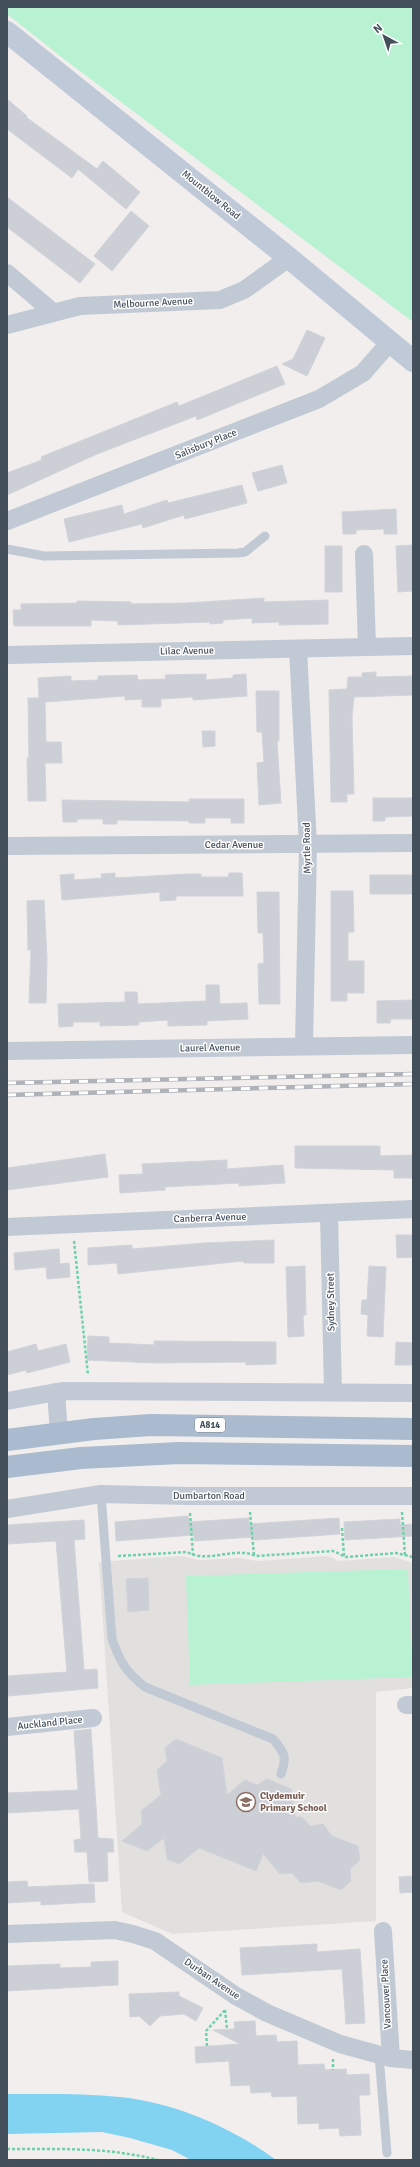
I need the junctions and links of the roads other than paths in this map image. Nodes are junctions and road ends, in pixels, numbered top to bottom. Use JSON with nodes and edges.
{"nodes":[{"id":1,"x":7,"y":32,"type":"edge"},
{"id":2,"x":290,"y":258,"type":"junction"},
{"id":3,"x":7,"y":273,"type":"edge"},
{"id":4,"x":53,"y":312,"type":"junction"},
{"id":5,"x":7,"y":325,"type":"edge"},
{"id":6,"x":390,"y":342,"type":"junction"},
{"id":7,"x":413,"y":361,"type":"edge"},
{"id":8,"x":7,"y":521,"type":"edge"},
{"id":9,"x":265,"y":536,"type":"dead end"},
{"id":10,"x":7,"y":549,"type":"edge"},
{"id":11,"x":364,"y":554,"type":"dead end"},
{"id":12,"x":413,"y":646,"type":"edge"},
{"id":13,"x":367,"y":647,"type":"junction"},
{"id":14,"x":298,"y":649,"type":"junction"},
{"id":15,"x":7,"y":655,"type":"edge"},
{"id":16,"x":413,"y":843,"type":"edge"},
{"id":17,"x":308,"y":845,"type":"junction"},
{"id":18,"x":7,"y":846,"type":"edge"},
{"id":19,"x":413,"y":1045,"type":"edge"},
{"id":20,"x":304,"y":1046,"type":"junction"},
{"id":21,"x":7,"y":1050,"type":"edge"},
{"id":22,"x":413,"y":1209,"type":"edge"},
{"id":23,"x":329,"y":1213,"type":"junction"},
{"id":24,"x":7,"y":1227,"type":"edge"},
{"id":25,"x":56,"y":1392,"type":"junction"},
{"id":26,"x":333,"y":1392,"type":"junction"},
{"id":27,"x":413,"y":1393,"type":"edge"},
{"id":28,"x":7,"y":1401,"type":"edge"},
{"id":29,"x":413,"y":1429,"type":"edge"},
{"id":30,"x":59,"y":1433,"type":"junction"},
{"id":31,"x":7,"y":1440,"type":"edge"},
{"id":32,"x":413,"y":1456,"type":"edge"},
{"id":33,"x":7,"y":1467,"type":"edge"},
{"id":34,"x":101,"y":1494,"type":"junction"},
{"id":35,"x":407,"y":1496,"type":"edge"},
{"id":36,"x":7,"y":1509,"type":"edge"},
{"id":37,"x":93,"y":1718,"type":"dead end"},
{"id":38,"x":7,"y":1727,"type":"edge"},
{"id":39,"x":281,"y":1774,"type":"dead end"},
{"id":40,"x":383,"y":1931,"type":"dead end"},
{"id":41,"x":7,"y":1934,"type":"edge"},
{"id":42,"x":385,"y":2056,"type":"junction"},
{"id":43,"x":413,"y":2060,"type":"edge"},
{"id":44,"x":387,"y":2153,"type":"dead end"}],
"edges":[{"from":1,"to":2,"type":"street","name":"Mountblow Road"},
{"from":2,"to":4,"type":"street","name":"Melbourne Avenue"},
{"from":2,"to":6,"type":"street","name":"Mountblow Road"},
{"from":3,"to":4,"type":"street"},
{"from":4,"to":5,"type":"street","name":"Melbourne Avenue"},
{"from":6,"to":7,"type":"street","name":"Mountblow Road"},
{"from":6,"to":8,"type":"street","name":"Salisbury Place"},
{"from":9,"to":10,"type":"lane"},
{"from":11,"to":13,"type":"street"},
{"from":12,"to":13,"type":"street","name":"Lilac Avenue"},
{"from":13,"to":14,"type":"street","name":"Lilac Avenue"},
{"from":14,"to":15,"type":"street","name":"Lilac Avenue"},
{"from":14,"to":17,"type":"street","name":"Myrtle Road"},
{"from":16,"to":17,"type":"street","name":"Cedar Avenue"},
{"from":17,"to":18,"type":"street","name":"Cedar Avenue"},
{"from":17,"to":20,"type":"street","name":"Myrtle Road"},
{"from":19,"to":20,"type":"street","name":"Laurel Avenue"},
{"from":20,"to":21,"type":"street","name":"Laurel Avenue"},
{"from":22,"to":23,"type":"street","name":"Canberra Avenue"},
{"from":23,"to":24,"type":"street","name":"Canberra Avenue"},
{"from":23,"to":26,"type":"street","name":"Sydney Street"},
{"from":25,"to":26,"type":"street"},
{"from":25,"to":28,"type":"street"},
{"from":25,"to":30,"type":"street"},
{"from":26,"to":27,"type":"street"},
{"from":29,"to":30,"type":"main road","number":"A814"},
{"from":30,"to":31,"type":"main road","number":"A814"},
{"from":32,"to":33,"type":"main road"},
{"from":34,"to":35,"type":"street","name":"Dumbarton Road"},
{"from":34,"to":36,"type":"street","name":"Dumbarton Road"},
{"from":34,"to":39,"type":"lane"},
{"from":37,"to":38,"type":"street","name":"Auckland Place"},
{"from":40,"to":42,"type":"street","name":"Vancouver Place"},
{"from":41,"to":42,"type":"street","name":"Durban Avenue"},
{"from":42,"to":43,"type":"street","name":"Durban Avenue"},
{"from":42,"to":44,"type":"lane"}]}
